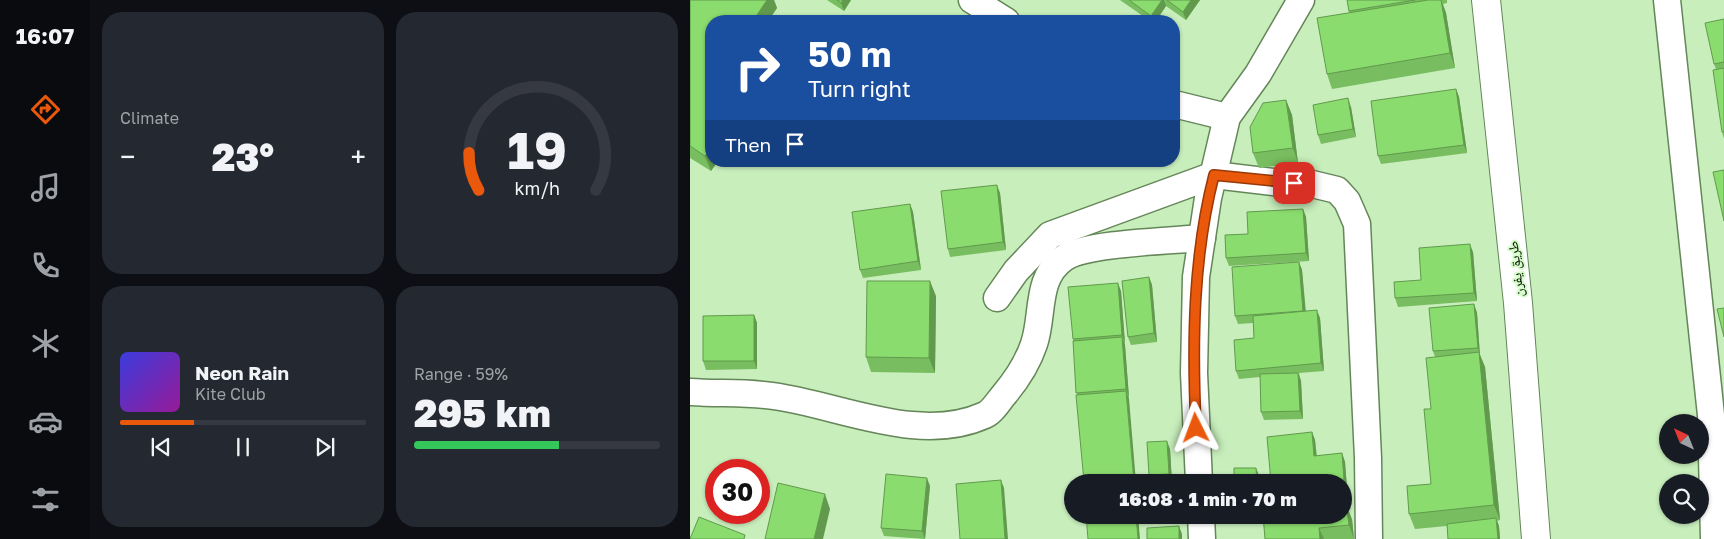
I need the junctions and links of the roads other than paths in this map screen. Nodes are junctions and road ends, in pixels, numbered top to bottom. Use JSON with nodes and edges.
{"nodes":[{"id":1,"x":972,"y":0,"type":"edge"},
{"id":2,"x":1301,"y":0,"type":"edge"},
{"id":3,"x":1486,"y":0,"type":"edge"},
{"id":4,"x":1667,"y":0,"type":"edge"},
{"id":5,"x":996,"y":15,"type":"edge"},
{"id":6,"x":1180,"y":105,"type":"edge"},
{"id":7,"x":1227,"y":117,"type":"junction"},
{"id":8,"x":1214,"y":175,"type":"junction"},
{"id":9,"x":1202,"y":238,"type":"junction"},
{"id":10,"x":997,"y":298,"type":"dead end"},
{"id":11,"x":690,"y":392,"type":"edge"},
{"id":12,"x":1199,"y":474,"type":"edge"},
{"id":13,"x":1201,"y":524,"type":"edge"},
{"id":14,"x":1202,"y":539,"type":"edge"},
{"id":15,"x":1369,"y":539,"type":"edge"},
{"id":16,"x":1536,"y":539,"type":"edge"},
{"id":17,"x":1714,"y":539,"type":"edge"}],
"edges":[{"from":1,"to":5,"type":"street"},
{"from":2,"to":7,"type":"street"},
{"from":3,"to":16,"type":"main road","name":"طريق يفرن"},
{"from":4,"to":17,"type":"street"},
{"from":6,"to":7,"type":"street"},
{"from":7,"to":8,"type":"street"},
{"from":8,"to":9,"type":"street"},
{"from":8,"to":10,"type":"street"},
{"from":8,"to":15,"type":"street"},
{"from":9,"to":11,"type":"street"},
{"from":9,"to":12,"type":"street"},
{"from":13,"to":14,"type":"street"}]}
